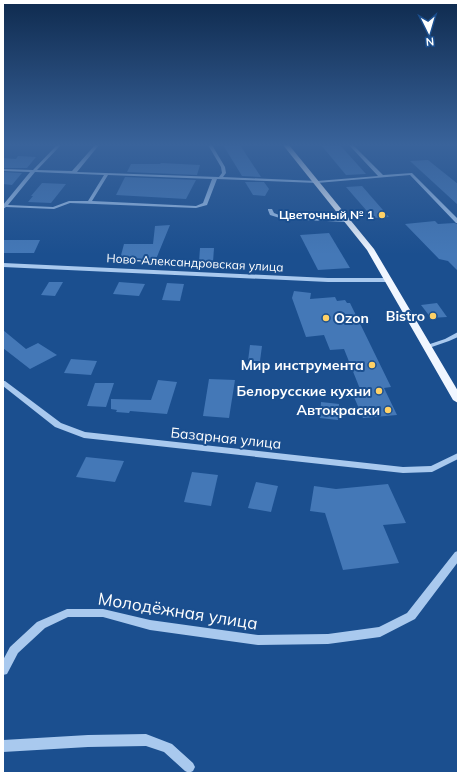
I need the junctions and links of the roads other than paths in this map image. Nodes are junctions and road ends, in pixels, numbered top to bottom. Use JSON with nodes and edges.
{"nodes":[{"id":1,"x":25,"y":181,"type":"edge"},
{"id":2,"x":102,"y":181,"type":"edge"},
{"id":3,"x":216,"y":181,"type":"edge"},
{"id":4,"x":298,"y":181,"type":"edge"},
{"id":5,"x":327,"y":181,"type":"edge"},
{"id":6,"x":418,"y":181,"type":"edge"},
{"id":7,"x":317,"y":182,"type":"junction"},
{"id":8,"x":89,"y":202,"type":"junction"},
{"id":9,"x":4,"y":207,"type":"edge"},
{"id":10,"x":270,"y":210,"type":"dead end"},
{"id":11,"x":348,"y":221,"type":"junction"},
{"id":12,"x":458,"y":222,"type":"edge"},
{"id":13,"x":3,"y":265,"type":"edge"},
{"id":14,"x":387,"y":280,"type":"junction"},
{"id":15,"x":458,"y":334,"type":"edge"},
{"id":16,"x":426,"y":347,"type":"junction"},
{"id":17,"x":3,"y":383,"type":"edge"},
{"id":18,"x":458,"y":400,"type":"edge"},
{"id":19,"x":458,"y":456,"type":"edge"},
{"id":20,"x":458,"y":555,"type":"edge"},
{"id":21,"x":3,"y":670,"type":"edge"},
{"id":22,"x":3,"y":746,"type":"edge"},
{"id":23,"x":189,"y":766,"type":"dead end"}],
"edges":[{"from":1,"to":9,"type":"street"},
{"from":2,"to":8,"type":"street"},
{"from":3,"to":8,"type":"street"},
{"from":4,"to":7,"type":"street"},
{"from":5,"to":7,"type":"street"},
{"from":6,"to":12,"type":"street"},
{"from":7,"to":11,"type":"main road"},
{"from":8,"to":9,"type":"street"},
{"from":10,"to":11,"type":"street"},
{"from":11,"to":14,"type":"main road"},
{"from":13,"to":14,"type":"street","name":"Ново-Александровская улица"},
{"from":14,"to":16,"type":"main road"},
{"from":15,"to":16,"type":"street"},
{"from":16,"to":18,"type":"main road"},
{"from":17,"to":19,"type":"street","name":"Базарная улица"},
{"from":20,"to":21,"type":"street","name":"Молодёжная улица"},
{"from":22,"to":23,"type":"street"}]}
